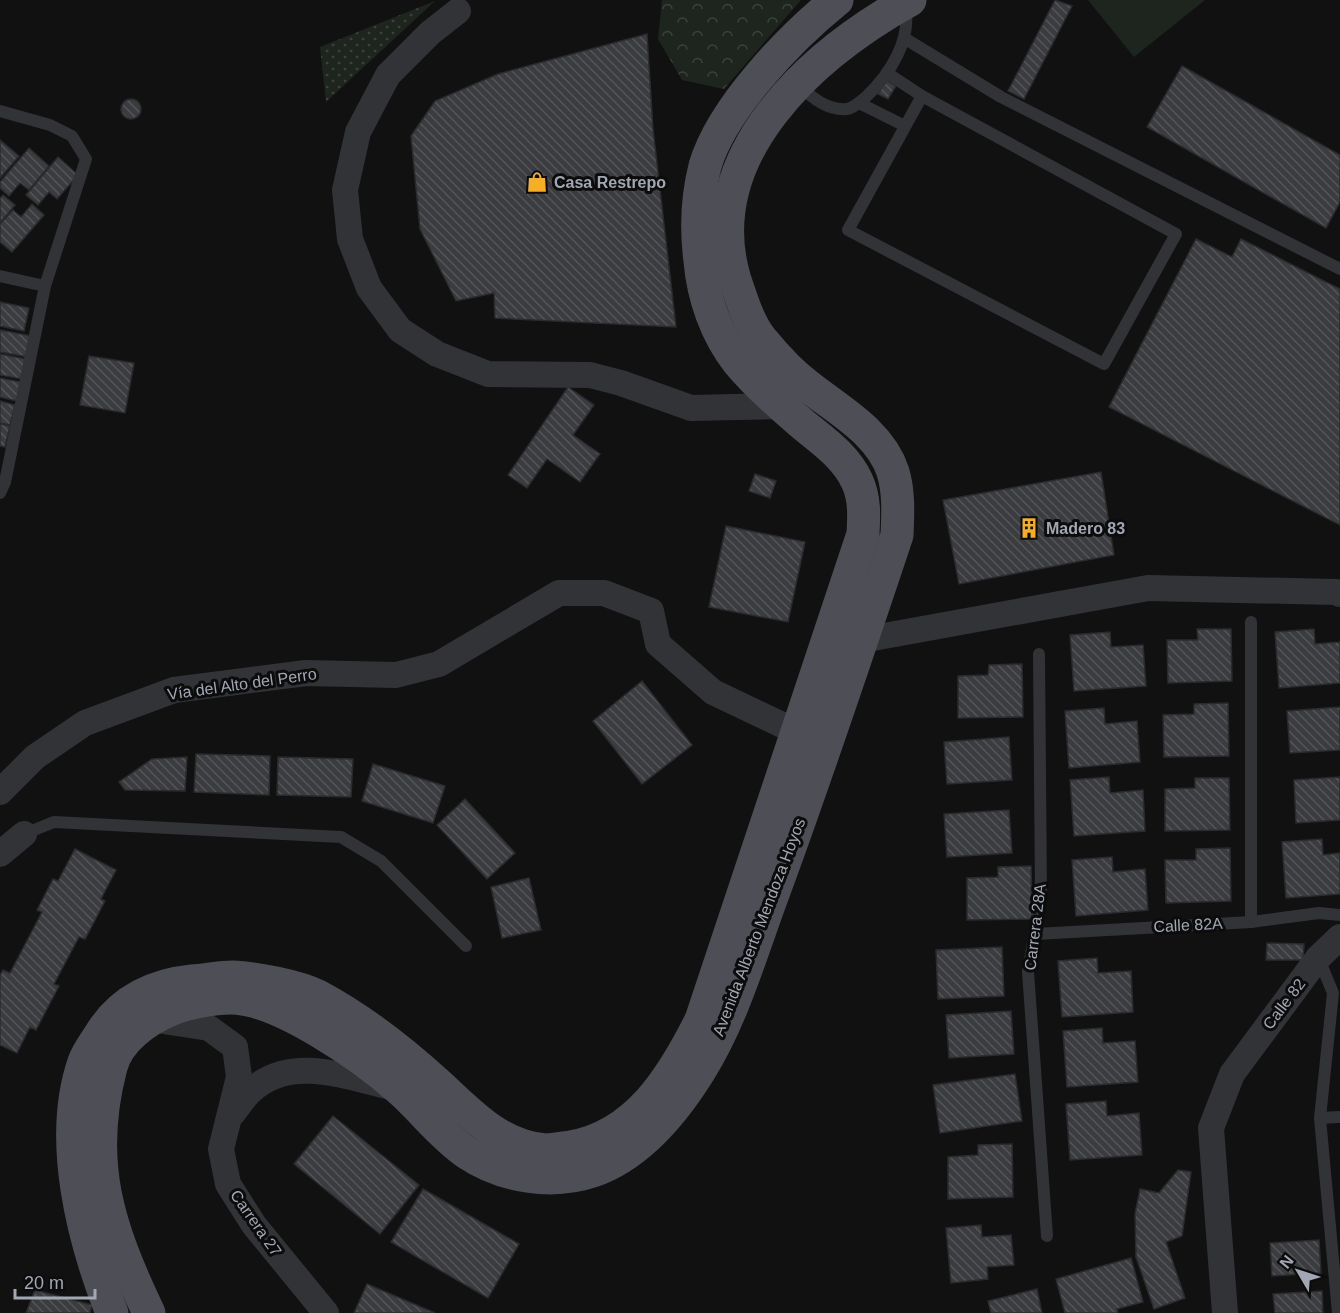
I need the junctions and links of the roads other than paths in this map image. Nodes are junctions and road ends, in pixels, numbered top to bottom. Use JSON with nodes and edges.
{"nodes":[{"id":1,"x":837,"y":0,"type":"edge"},
{"id":2,"x":906,"y":1,"type":"edge"},
{"id":3,"x":463,"y":5,"type":"edge"},
{"id":4,"x":904,"y":38,"type":"junction"},
{"id":5,"x":887,"y":73,"type":"junction"},
{"id":6,"x":797,"y":84,"type":"junction"},
{"id":7,"x":922,"y":96,"type":"junction"},
{"id":8,"x":859,"y":103,"type":"junction"},
{"id":9,"x":0,"y":111,"type":"edge"},
{"id":10,"x":905,"y":126,"type":"junction"},
{"id":11,"x":1340,"y":269,"type":"edge"},
{"id":12,"x":0,"y":276,"type":"edge"},
{"id":13,"x":45,"y":286,"type":"junction"},
{"id":14,"x":781,"y":406,"type":"junction"},
{"id":15,"x":0,"y":493,"type":"edge"},
{"id":16,"x":1340,"y":594,"type":"edge"},
{"id":17,"x":1251,"y":622,"type":"dead end"},
{"id":18,"x":862,"y":640,"type":"junction"},
{"id":19,"x":1039,"y":654,"type":"dead end"},
{"id":20,"x":798,"y":732,"type":"junction"},
{"id":21,"x":0,"y":792,"type":"edge"},
{"id":22,"x":24,"y":834,"type":"joint"},
{"id":23,"x":0,"y":854,"type":"edge"},
{"id":24,"x":1340,"y":915,"type":"edge"},
{"id":25,"x":1251,"y":922,"type":"junction"},
{"id":26,"x":1036,"y":934,"type":"junction"},
{"id":27,"x":1340,"y":937,"type":"edge"},
{"id":28,"x":466,"y":946,"type":"dead end"},
{"id":29,"x":1318,"y":958,"type":"junction"},
{"id":30,"x":1336,"y":992,"type":"edge"},
{"id":31,"x":150,"y":1019,"type":"junction"},
{"id":32,"x":399,"y":1089,"type":"junction"},
{"id":33,"x":1340,"y":1117,"type":"edge"},
{"id":34,"x":1320,"y":1118,"type":"junction"},
{"id":35,"x":227,"y":1120,"type":"junction"},
{"id":36,"x":1047,"y":1236,"type":"dead end"},
{"id":37,"x":1335,"y":1255,"type":"edge"},
{"id":38,"x":112,"y":1313,"type":"edge"},
{"id":39,"x":149,"y":1313,"type":"edge"},
{"id":40,"x":326,"y":1313,"type":"edge"},
{"id":41,"x":1225,"y":1313,"type":"edge"},
{"id":42,"x":1338,"y":1313,"type":"edge"}],
"edges":[{"from":1,"to":14,"type":"main road","name":"Avenida Alberto Mendoza Hoyos"},
{"from":2,"to":4,"type":"lane"},
{"from":2,"to":6,"type":"main road","name":"Avenida Alberto Mendoza Hoyos"},
{"from":3,"to":14,"type":"street"},
{"from":4,"to":5,"type":"lane"},
{"from":4,"to":11,"type":"lane"},
{"from":5,"to":7,"type":"lane"},
{"from":5,"to":8,"type":"lane"},
{"from":6,"to":8,"type":"lane"},
{"from":6,"to":18,"type":"main road","name":"Avenida Alberto Mendoza Hoyos"},
{"from":7,"to":10,"type":"lane"},
{"from":7,"to":10,"type":"lane"},
{"from":8,"to":10,"type":"lane"},
{"from":9,"to":13,"type":"lane"},
{"from":12,"to":13,"type":"lane"},
{"from":13,"to":15,"type":"lane"},
{"from":14,"to":20,"type":"main road","name":"Avenida Alberto Mendoza Hoyos"},
{"from":16,"to":18,"type":"street"},
{"from":17,"to":25,"type":"lane"},
{"from":18,"to":32,"type":"main road","name":"Avenida Alberto Mendoza Hoyos"},
{"from":19,"to":26,"type":"lane","name":"Carrera 28A"},
{"from":20,"to":21,"type":"street","name":"Vía del Alto del Perro"},
{"from":20,"to":38,"type":"main road","name":"Avenida Alberto Mendoza Hoyos"},
{"from":22,"to":23,"type":"street"},
{"from":22,"to":28,"type":"lane"},
{"from":24,"to":25,"type":"lane","name":"Calle 82A"},
{"from":25,"to":26,"type":"lane","name":"Calle 82A"},
{"from":26,"to":36,"type":"lane","name":"Carrera 28A"},
{"from":27,"to":29,"type":"street","name":"Calle 82"},
{"from":29,"to":30,"type":"lane"},
{"from":29,"to":41,"type":"street","name":"Calle 82"},
{"from":30,"to":34,"type":"lane"},
{"from":31,"to":32,"type":"main road","name":"Avenida Alberto Mendoza Hoyos"},
{"from":31,"to":35,"type":"street","name":"Carrera 27"},
{"from":31,"to":39,"type":"main road","name":"Avenida Alberto Mendoza Hoyos"},
{"from":32,"to":35,"type":"street","name":"Carrera 27"},
{"from":33,"to":34,"type":"lane"},
{"from":34,"to":37,"type":"lane"},
{"from":35,"to":40,"type":"street","name":"Carrera 27"},
{"from":37,"to":42,"type":"lane"}]}
